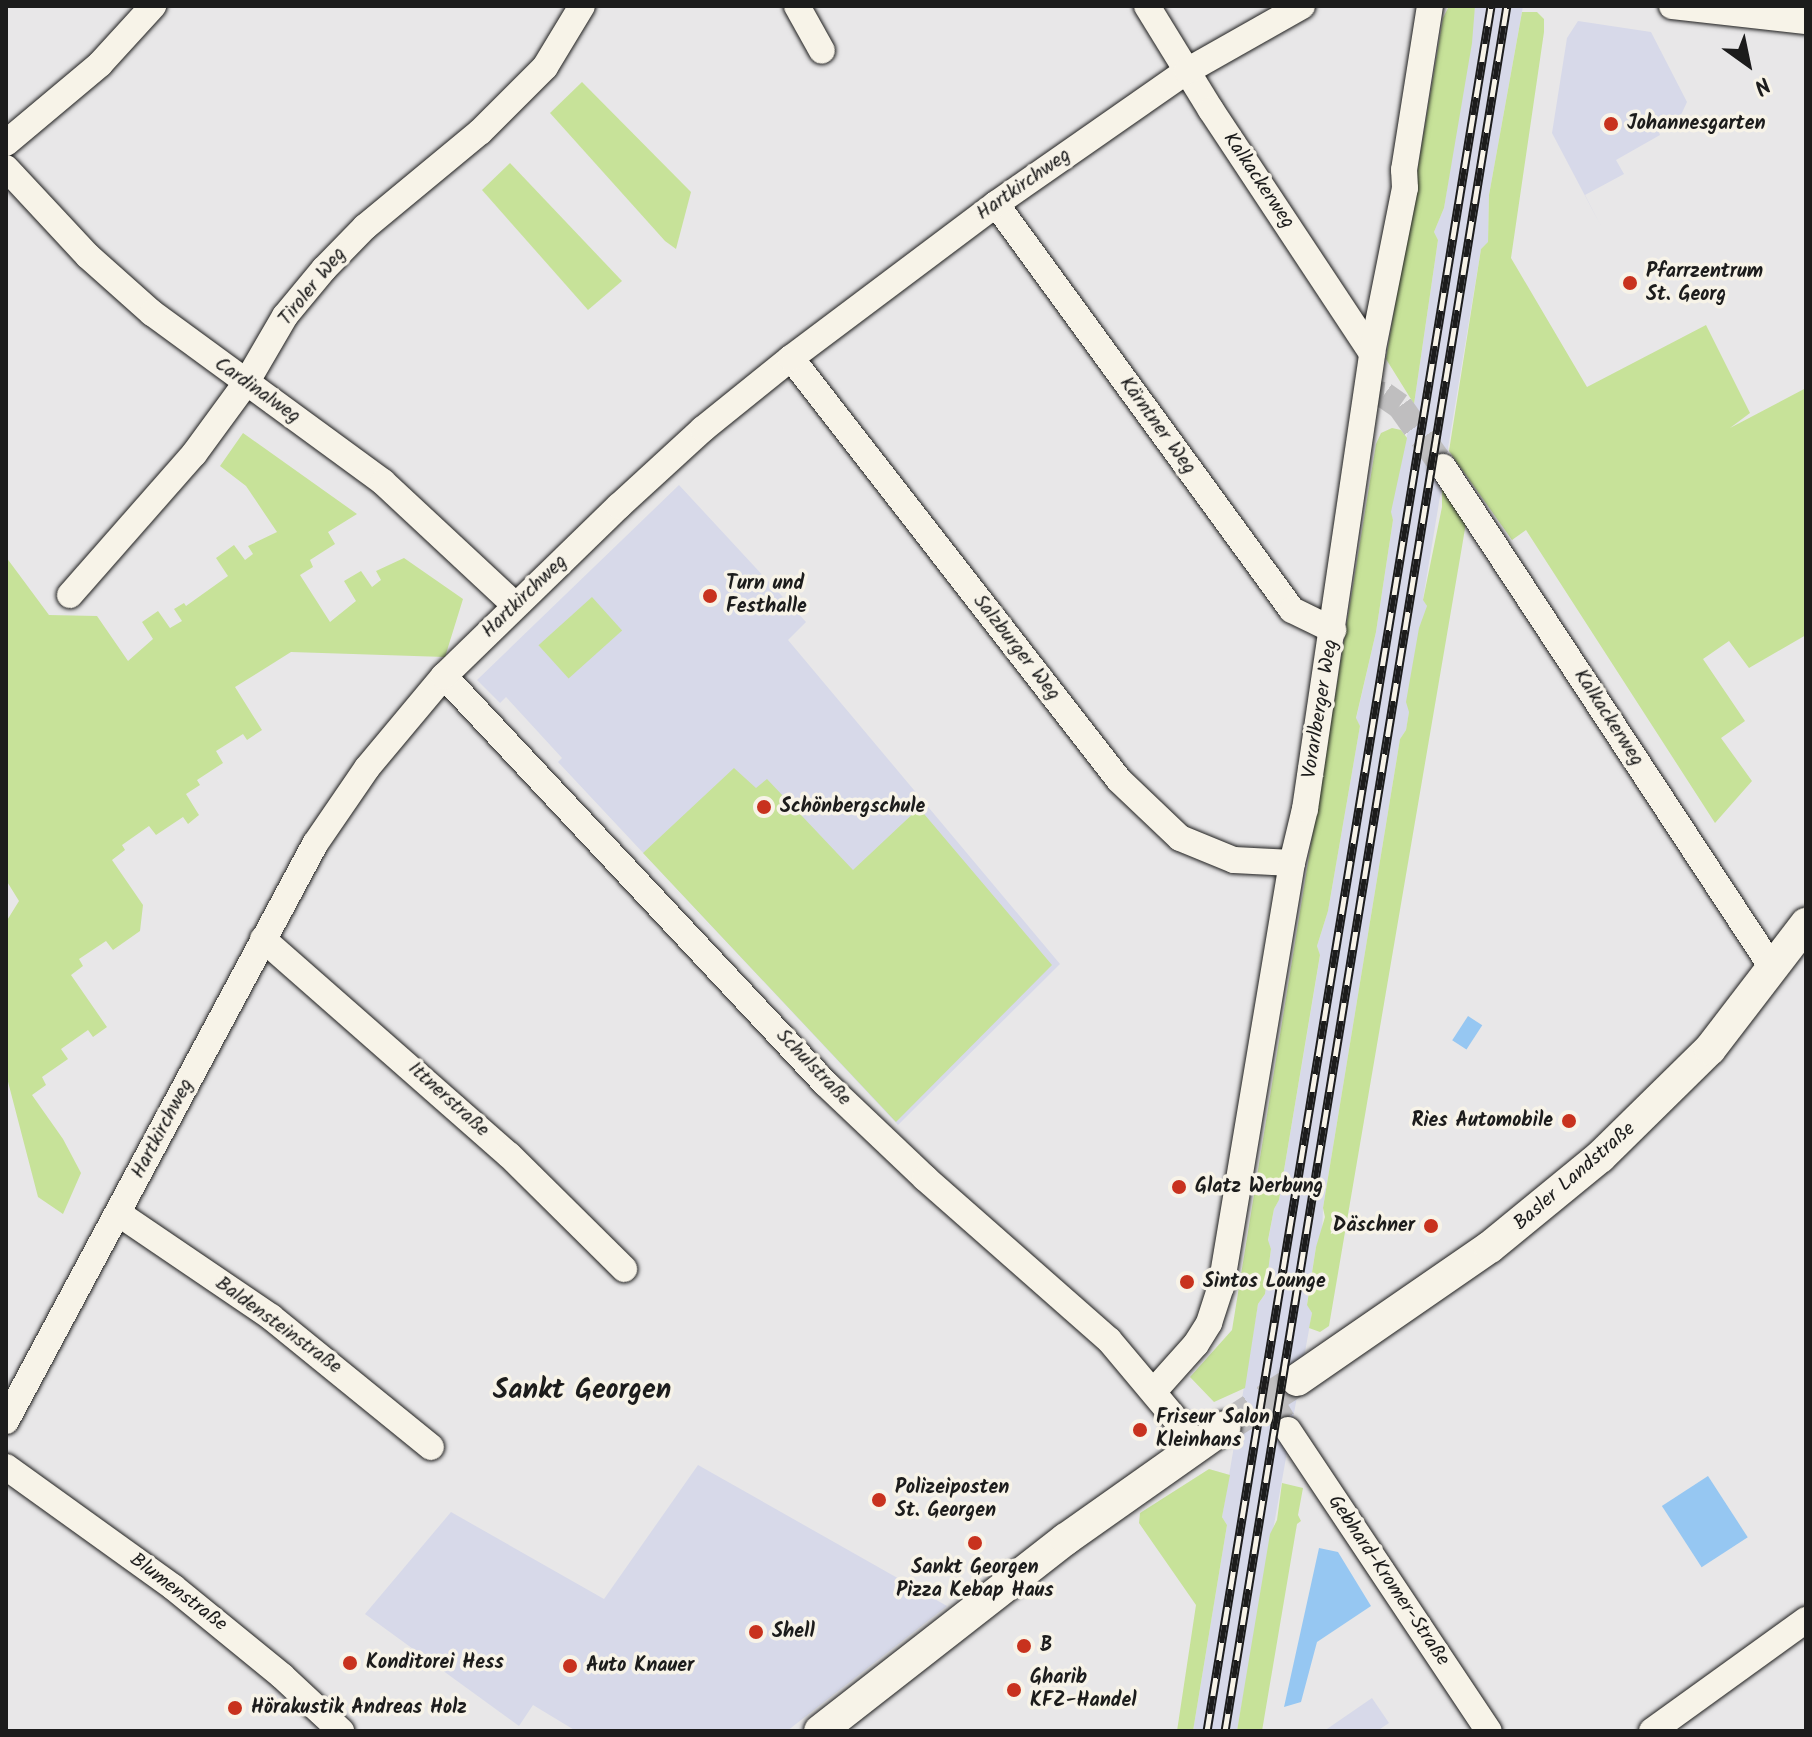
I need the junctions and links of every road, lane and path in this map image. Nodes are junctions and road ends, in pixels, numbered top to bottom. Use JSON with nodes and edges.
{"nodes":[{"id":1,"x":582,"y":6,"type":"edge"},
{"id":2,"x":797,"y":6,"type":"edge"},
{"id":3,"x":1147,"y":6,"type":"edge"},
{"id":4,"x":1302,"y":6,"type":"edge"},
{"id":5,"x":1430,"y":6,"type":"edge"},
{"id":6,"x":1672,"y":6,"type":"edge"},
{"id":7,"x":147,"y":9,"type":"edge"},
{"id":8,"x":1806,"y":21,"type":"edge"},
{"id":9,"x":822,"y":51,"type":"dead end"},
{"id":10,"x":1187,"y":71,"type":"junction"},
{"id":11,"x":6,"y":143,"type":"edge"},
{"id":12,"x":6,"y":168,"type":"edge"},
{"id":13,"x":996,"y":204,"type":"junction"},
{"id":14,"x":1372,"y":353,"type":"junction"},
{"id":15,"x":791,"y":358,"type":"junction"},
{"id":16,"x":246,"y":383,"type":"junction"},
{"id":17,"x":1443,"y":467,"type":"tunnel mouth"},
{"id":18,"x":70,"y":595,"type":"dead end"},
{"id":19,"x":515,"y":605,"type":"junction"},
{"id":20,"x":1333,"y":630,"type":"junction"},
{"id":21,"x":444,"y":676,"type":"junction"},
{"id":22,"x":1292,"y":863,"type":"junction"},
{"id":23,"x":1806,"y":924,"type":"edge"},
{"id":24,"x":263,"y":939,"type":"junction"},
{"id":25,"x":1773,"y":969,"type":"junction"},
{"id":26,"x":118,"y":1213,"type":"junction"},
{"id":27,"x":624,"y":1269,"type":"dead end"},
{"id":28,"x":1297,"y":1380,"type":"tunnel mouth"},
{"id":29,"x":1154,"y":1391,"type":"junction"},
{"id":30,"x":6,"y":1421,"type":"edge"},
{"id":31,"x":1225,"y":1427,"type":"tunnel mouth"},
{"id":32,"x":1288,"y":1430,"type":"tunnel mouth"},
{"id":33,"x":1197,"y":1445,"type":"junction"},
{"id":34,"x":431,"y":1447,"type":"dead end"},
{"id":35,"x":6,"y":1467,"type":"edge"},
{"id":36,"x":1806,"y":1620,"type":"edge"},
{"id":37,"x":341,"y":1731,"type":"edge"},
{"id":38,"x":820,"y":1731,"type":"edge"},
{"id":39,"x":1489,"y":1731,"type":"edge"},
{"id":40,"x":1652,"y":1731,"type":"edge"}],
"edges":[{"from":1,"to":16,"type":"street","name":"Tiroler Weg"},
{"from":2,"to":9,"type":"street"},
{"from":3,"to":10,"type":"street","name":"Kalkackerweg"},
{"from":4,"to":10,"type":"street","name":"Hartkirchweg"},
{"from":5,"to":14,"type":"street","name":"Vorarlberger Weg"},
{"from":6,"to":8,"type":"street"},
{"from":7,"to":11,"type":"street"},
{"from":10,"to":13,"type":"street","name":"Hartkirchweg"},
{"from":10,"to":14,"type":"street","name":"Kalkackerweg"},
{"from":12,"to":16,"type":"street","name":"Cardinalweg"},
{"from":13,"to":15,"type":"street","name":"Hartkirchweg"},
{"from":13,"to":20,"type":"street","name":"Kärntner Weg"},
{"from":14,"to":20,"type":"street","name":"Vorarlberger Weg"},
{"from":15,"to":19,"type":"street","name":"Hartkirchweg"},
{"from":15,"to":22,"type":"street","name":"Salzburger Weg"},
{"from":16,"to":18,"type":"street","name":"Tiroler Weg"},
{"from":16,"to":19,"type":"street","name":"Cardinalweg"},
{"from":17,"to":25,"type":"street","name":"Kalkackerweg"},
{"from":19,"to":21,"type":"street","name":"Hartkirchweg"},
{"from":20,"to":22,"type":"street","name":"Vorarlberger Weg"},
{"from":21,"to":24,"type":"street","name":"Hartkirchweg"},
{"from":21,"to":29,"type":"street","name":"Schulstraße"},
{"from":22,"to":29,"type":"street","name":"Vorarlberger Weg"},
{"from":23,"to":25,"type":"street","name":"Basler Landstraße"},
{"from":24,"to":26,"type":"street","name":"Hartkirchweg"},
{"from":24,"to":27,"type":"street","name":"Ittnerstraße"},
{"from":25,"to":28,"type":"street","name":"Basler Landstraße"},
{"from":26,"to":30,"type":"street","name":"Hartkirchweg"},
{"from":26,"to":34,"type":"street","name":"Baldensteinstraße"},
{"from":29,"to":33,"type":"street","name":"Schulstraße"},
{"from":31,"to":33,"type":"street"},
{"from":32,"to":39,"type":"street","name":"Gebhard-Kromer-Straße"},
{"from":33,"to":38,"type":"street"},
{"from":35,"to":37,"type":"street","name":"Blumenstraße"},
{"from":36,"to":40,"type":"street"}]}
